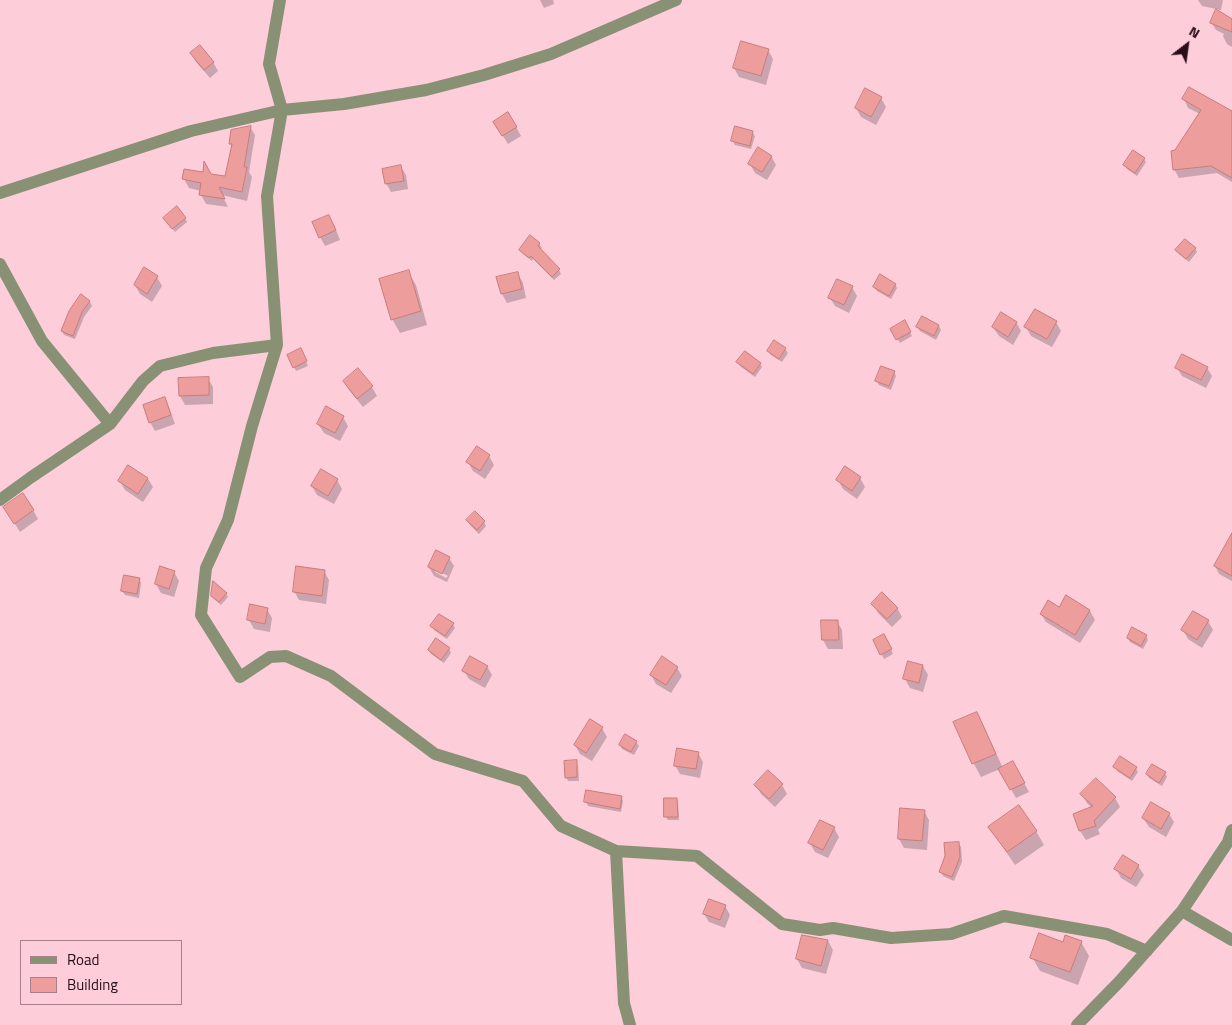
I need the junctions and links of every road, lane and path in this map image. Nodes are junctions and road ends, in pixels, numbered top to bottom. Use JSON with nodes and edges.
{"nodes":[{"id":1,"x":280,"y":0,"type":"edge"},
{"id":2,"x":676,"y":0,"type":"edge"},
{"id":3,"x":282,"y":110,"type":"junction"},
{"id":4,"x":0,"y":193,"type":"edge"},
{"id":5,"x":0,"y":264,"type":"edge"},
{"id":6,"x":276,"y":345,"type":"junction"},
{"id":7,"x":110,"y":424,"type":"junction"},
{"id":8,"x":0,"y":500,"type":"edge"},
{"id":9,"x":1232,"y":830,"type":"edge"},
{"id":10,"x":616,"y":852,"type":"junction"},
{"id":11,"x":1182,"y":911,"type":"junction"},
{"id":12,"x":1232,"y":940,"type":"edge"},
{"id":13,"x":1147,"y":951,"type":"junction"},
{"id":14,"x":630,"y":1025,"type":"edge"},
{"id":15,"x":1077,"y":1025,"type":"edge"}],
"edges":[{"from":1,"to":3,"type":"street"},
{"from":2,"to":3,"type":"street"},
{"from":3,"to":4,"type":"street"},
{"from":3,"to":6,"type":"street"},
{"from":5,"to":7,"type":"street"},
{"from":6,"to":7,"type":"street"},
{"from":6,"to":10,"type":"street"},
{"from":7,"to":8,"type":"street"},
{"from":9,"to":11,"type":"street"},
{"from":10,"to":13,"type":"street"},
{"from":10,"to":14,"type":"street"},
{"from":11,"to":12,"type":"street"},
{"from":11,"to":13,"type":"street"},
{"from":13,"to":15,"type":"street"}]}
